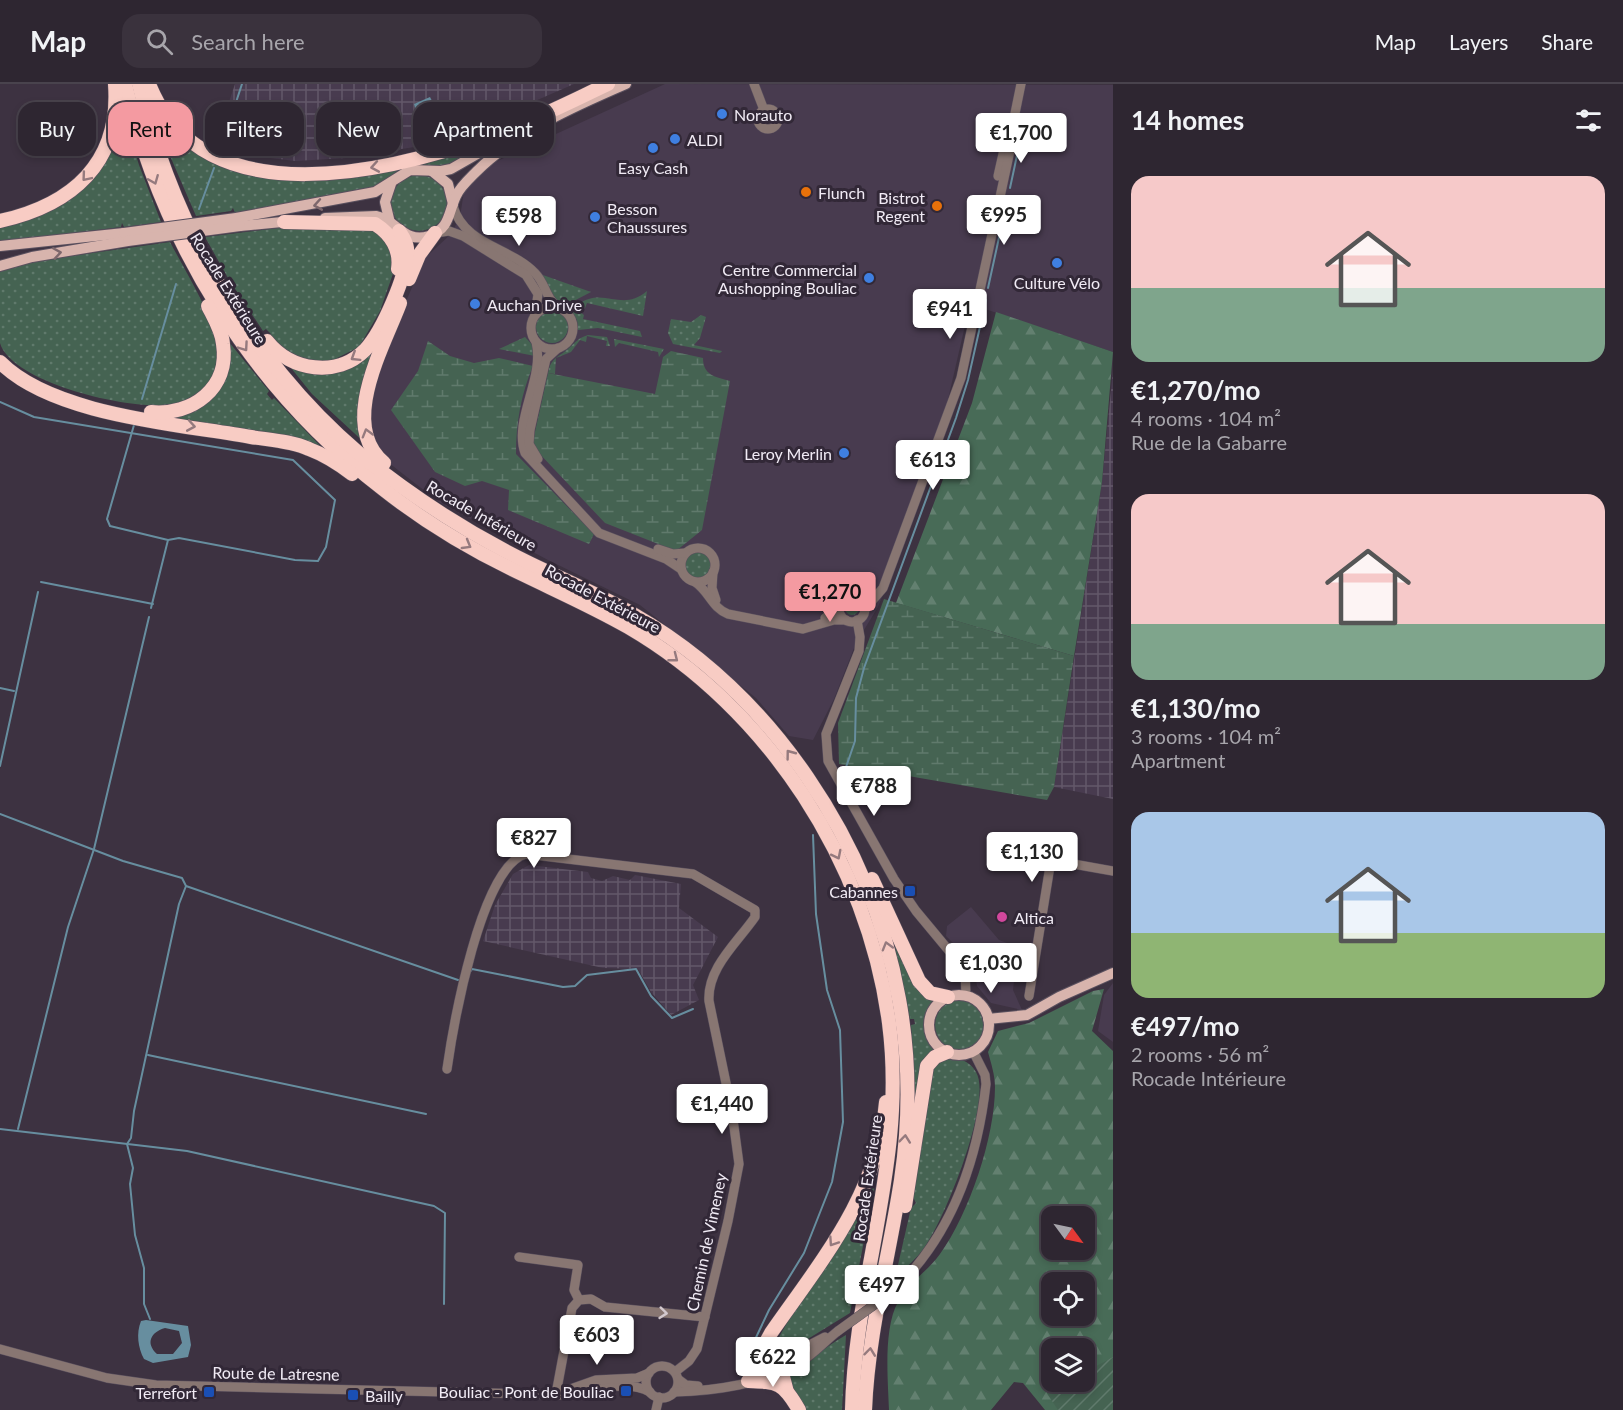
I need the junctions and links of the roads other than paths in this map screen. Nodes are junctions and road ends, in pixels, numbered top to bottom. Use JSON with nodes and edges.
{"nodes":[{"id":1,"x":115,"y":84,"type":"edge"},
{"id":2,"x":124,"y":84,"type":"edge"},
{"id":3,"x":138,"y":84,"type":"edge"},
{"id":4,"x":149,"y":84,"type":"edge"},
{"id":5,"x":608,"y":84,"type":"edge"},
{"id":6,"x":626,"y":84,"type":"edge"},
{"id":7,"x":748,"y":84,"type":"edge"},
{"id":8,"x":756,"y":84,"type":"edge"},
{"id":9,"x":1021,"y":84,"type":"edge"},
{"id":10,"x":432,"y":171,"type":"junction"},
{"id":11,"x":392,"y":181,"type":"junction"},
{"id":12,"x":453,"y":205,"type":"junction"},
{"id":13,"x":0,"y":221,"type":"edge"},
{"id":14,"x":238,"y":222,"type":"junction"},
{"id":15,"x":284,"y":222,"type":"junction"},
{"id":16,"x":395,"y":227,"type":"junction"},
{"id":17,"x":435,"y":233,"type":"junction"},
{"id":18,"x":126,"y":237,"type":"junction"},
{"id":19,"x":180,"y":244,"type":"junction"},
{"id":20,"x":198,"y":245,"type":"junction"},
{"id":21,"x":0,"y":246,"type":"edge"},
{"id":22,"x":0,"y":266,"type":"edge"},
{"id":23,"x":558,"y":307,"type":"junction"},
{"id":24,"x":535,"y":315,"type":"junction"},
{"id":25,"x":379,"y":328,"type":"junction"},
{"id":26,"x":536,"y":342,"type":"junction"},
{"id":27,"x":558,"y":348,"type":"junction"},
{"id":28,"x":0,"y":350,"type":"edge"},
{"id":29,"x":0,"y":362,"type":"edge"},
{"id":30,"x":446,"y":524,"type":"junction"},
{"id":31,"x":685,"y":554,"type":"junction"},
{"id":32,"x":681,"y":569,"type":"junction"},
{"id":33,"x":714,"y":572,"type":"junction"},
{"id":34,"x":885,"y":580,"type":"junction"},
{"id":35,"x":695,"y":582,"type":"junction"},
{"id":36,"x":858,"y":597,"type":"junction"},
{"id":37,"x":840,"y":607,"type":"junction"},
{"id":38,"x":865,"y":609,"type":"junction"},
{"id":39,"x":846,"y":620,"type":"junction"},
{"id":40,"x":857,"y":620,"type":"junction"},
{"id":41,"x":811,"y":782,"type":"junction"},
{"id":42,"x":1113,"y":871,"type":"edge"},
{"id":43,"x":1113,"y":973,"type":"edge"},
{"id":44,"x":966,"y":996,"type":"junction"},
{"id":45,"x":1029,"y":996,"type":"dead end"},
{"id":46,"x":948,"y":997,"type":"junction"},
{"id":47,"x":988,"y":1019,"type":"junction"},
{"id":48,"x":973,"y":1051,"type":"junction"},
{"id":49,"x":947,"y":1052,"type":"junction"},
{"id":50,"x":447,"y":1069,"type":"dead end"},
{"id":51,"x":893,"y":1071,"type":"junction"},
{"id":52,"x":519,"y":1257,"type":"dead end"},
{"id":53,"x":885,"y":1264,"type":"junction"},
{"id":54,"x":579,"y":1300,"type":"junction"},
{"id":55,"x":705,"y":1317,"type":"junction"},
{"id":56,"x":838,"y":1331,"type":"junction"},
{"id":57,"x":0,"y":1349,"type":"edge"},
{"id":58,"x":803,"y":1349,"type":"junction"},
{"id":59,"x":649,"y":1372,"type":"junction"},
{"id":60,"x":781,"y":1372,"type":"junction"},
{"id":61,"x":676,"y":1375,"type":"junction"},
{"id":62,"x":753,"y":1376,"type":"junction"},
{"id":63,"x":583,"y":1388,"type":"junction"},
{"id":64,"x":674,"y":1392,"type":"junction"},
{"id":65,"x":788,"y":1392,"type":"junction"},
{"id":66,"x":556,"y":1394,"type":"junction"},
{"id":67,"x":654,"y":1395,"type":"junction"},
{"id":68,"x":656,"y":1410,"type":"edge"},
{"id":69,"x":799,"y":1410,"type":"edge"},
{"id":70,"x":852,"y":1410,"type":"edge"},
{"id":71,"x":865,"y":1410,"type":"edge"}],
"edges":[{"from":1,"to":13,"type":"highway","one_way":true},
{"from":2,"to":19,"type":"highway","name":"Rocade Extérieure","one_way":true},
{"from":3,"to":20,"type":"highway","name":"Rocade Intérieure"},
{"from":5,"to":4,"type":"highway","one_way":true},
{"from":5,"to":10,"type":"main road"},
{"from":6,"to":12,"type":"main road"},
{"from":7,"to":8,"type":"street"},
{"from":9,"to":34,"type":"street"},
{"from":10,"to":11,"type":"main road"},
{"from":10,"to":12,"type":"main road"},
{"from":11,"to":14,"type":"main road","one_way":true},
{"from":11,"to":16,"type":"main road"},
{"from":12,"to":17,"type":"main road"},
{"from":12,"to":23,"type":"street"},
{"from":14,"to":15,"type":"main road"},
{"from":14,"to":18,"type":"main road","bridge":true},
{"from":15,"to":16,"type":"main road"},
{"from":15,"to":25,"type":"highway"},
{"from":16,"to":17,"type":"main road"},
{"from":16,"to":25,"type":"highway"},
{"from":17,"to":24,"type":"street"},
{"from":30,"to":17,"type":"highway","one_way":true},
{"from":18,"to":21,"type":"main road"},
{"from":22,"to":18,"type":"main road","one_way":true},
{"from":19,"to":28,"type":"highway"},
{"from":19,"to":30,"type":"highway","name":"Rocade Extérieure","one_way":true},
{"from":25,"to":20,"type":"highway","one_way":true},
{"from":20,"to":30,"type":"highway","name":"Rocade Intérieure"},
{"from":23,"to":24,"type":"street"},
{"from":23,"to":27,"type":"street"},
{"from":24,"to":26,"type":"street"},
{"from":26,"to":27,"type":"street"},
{"from":26,"to":32,"type":"street"},
{"from":27,"to":31,"type":"street"},
{"from":29,"to":30,"type":"highway","one_way":true},
{"from":41,"to":30,"type":"highway","name":"Rocade Intérieure","one_way":true},
{"from":30,"to":51,"type":"highway","name":"Rocade Extérieure","one_way":true},
{"from":31,"to":32,"type":"street"},
{"from":31,"to":33,"type":"street"},
{"from":32,"to":35,"type":"street"},
{"from":33,"to":35,"type":"street"},
{"from":33,"to":37,"type":"street"},
{"from":34,"to":36,"type":"street"},
{"from":34,"to":38,"type":"street"},
{"from":35,"to":39,"type":"street"},
{"from":36,"to":37,"type":"street"},
{"from":36,"to":38,"type":"street"},
{"from":37,"to":39,"type":"street"},
{"from":38,"to":40,"type":"street"},
{"from":39,"to":40,"type":"street"},
{"from":40,"to":44,"type":"street"},
{"from":41,"to":46,"type":"highway"},
{"from":53,"to":41,"type":"highway","name":"Rocade Intérieure","one_way":true},
{"from":42,"to":45,"type":"street"},
{"from":43,"to":47,"type":"main road"},
{"from":44,"to":46,"type":"main road"},
{"from":44,"to":47,"type":"main road"},
{"from":46,"to":49,"type":"main road"},
{"from":47,"to":48,"type":"main road"},
{"from":48,"to":49,"type":"main road"},
{"from":48,"to":56,"type":"street","bridge":true},
{"from":49,"to":53,"type":"highway"},
{"from":50,"to":55,"type":"street","name":"Chemin de Vimeney"},
{"from":51,"to":62,"type":"highway","one_way":true},
{"from":51,"to":70,"type":"highway","name":"Rocade Extérieure"},
{"from":52,"to":54,"type":"street"},
{"from":71,"to":53,"type":"highway","name":"Rocade Intérieure","one_way":true},
{"from":54,"to":55,"type":"street","one_way":true},
{"from":54,"to":66,"type":"street"},
{"from":55,"to":61,"type":"street","name":"Chemin de Vimeney"},
{"from":56,"to":58,"type":"street"},
{"from":56,"to":60,"type":"street"},
{"from":57,"to":66,"type":"street","name":"Route de Latresne"},
{"from":58,"to":60,"type":"highway"},
{"from":58,"to":62,"type":"street"},
{"from":59,"to":61,"type":"street"},
{"from":59,"to":63,"type":"street","name":"Route de Latresne"},
{"from":59,"to":67,"type":"street"},
{"from":60,"to":62,"type":"street"},
{"from":60,"to":65,"type":"highway"},
{"from":61,"to":62,"type":"street"},
{"from":61,"to":64,"type":"street"},
{"from":62,"to":64,"type":"street"},
{"from":62,"to":65,"type":"highway"},
{"from":63,"to":66,"type":"street","name":"Route de Latresne"},
{"from":63,"to":67,"type":"street","name":"Route de Latresne"},
{"from":64,"to":67,"type":"street"},
{"from":65,"to":69,"type":"highway"},
{"from":67,"to":68,"type":"street"}]}
